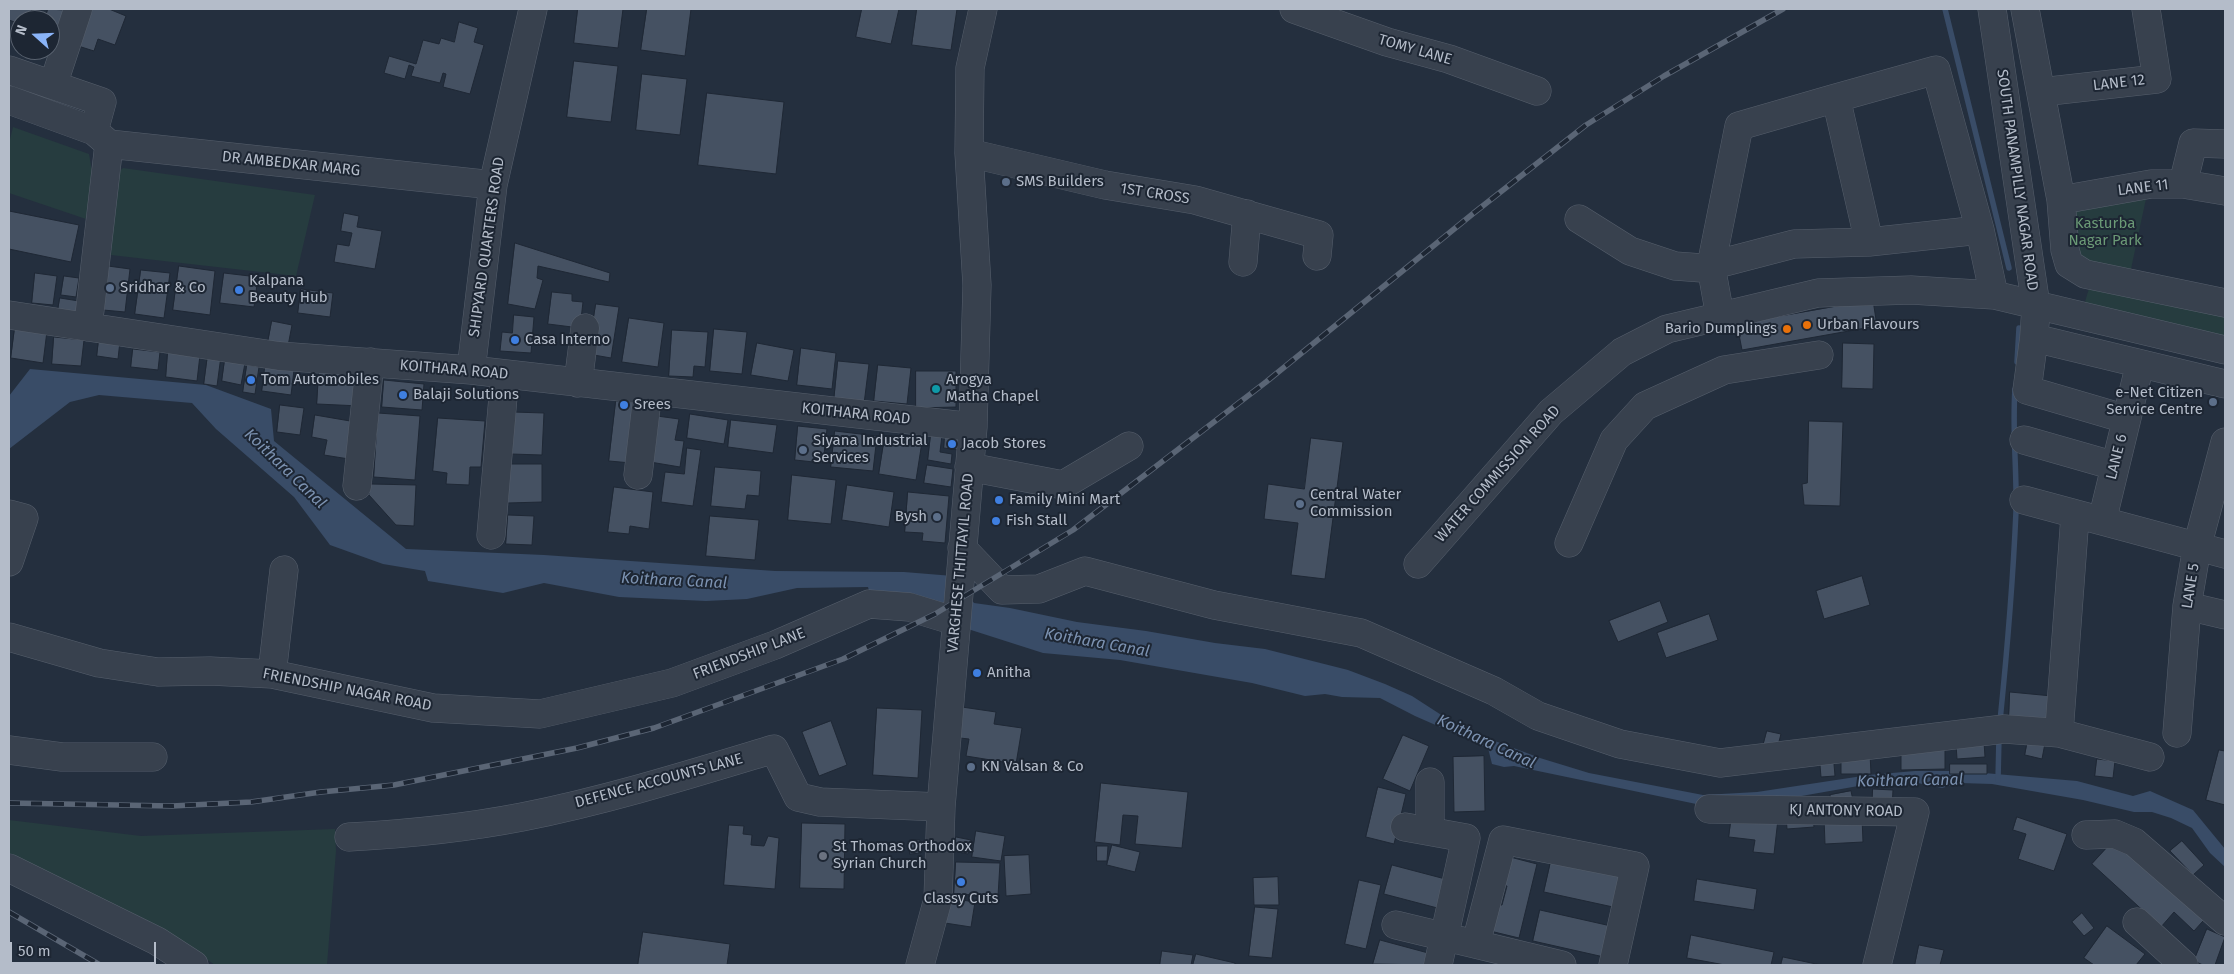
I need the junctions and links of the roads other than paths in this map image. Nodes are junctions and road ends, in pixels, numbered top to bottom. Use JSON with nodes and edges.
{"nodes":[{"id":1,"x":78,"y":9,"type":"edge"},
{"id":2,"x":533,"y":9,"type":"edge"},
{"id":3,"x":983,"y":9,"type":"edge"},
{"id":4,"x":1294,"y":9,"type":"edge"},
{"id":5,"x":1992,"y":9,"type":"edge"},
{"id":6,"x":2026,"y":9,"type":"edge"},
{"id":7,"x":2146,"y":9,"type":"edge"},
{"id":8,"x":9,"y":70,"type":"edge"},
{"id":9,"x":53,"y":85,"type":"junction"},
{"id":10,"x":1537,"y":91,"type":"dead end"},
{"id":11,"x":2041,"y":92,"type":"junction"},
{"id":12,"x":1836,"y":98,"type":"junction"},
{"id":13,"x":9,"y":100,"type":"edge"},
{"id":14,"x":102,"y":138,"type":"junction"},
{"id":15,"x":2225,"y":144,"type":"edge"},
{"id":16,"x":969,"y":153,"type":"junction"},
{"id":17,"x":2183,"y":184,"type":"junction"},
{"id":18,"x":493,"y":185,"type":"junction"},
{"id":19,"x":2225,"y":190,"type":"edge"},
{"id":20,"x":2061,"y":200,"type":"junction"},
{"id":21,"x":1246,"y":214,"type":"junction"},
{"id":22,"x":1579,"y":219,"type":"dead end"},
{"id":23,"x":1980,"y":230,"type":"junction"},
{"id":24,"x":1869,"y":242,"type":"junction"},
{"id":25,"x":1317,"y":256,"type":"dead end"},
{"id":26,"x":1243,"y":262,"type":"dead end"},
{"id":27,"x":1711,"y":266,"type":"junction"},
{"id":28,"x":2085,"y":274,"type":"junction"},
{"id":29,"x":1994,"y":296,"type":"junction"},
{"id":30,"x":2225,"y":303,"type":"edge"},
{"id":31,"x":2036,"y":306,"type":"junction"},
{"id":32,"x":2072,"y":313,"type":"junction"},
{"id":33,"x":9,"y":315,"type":"edge"},
{"id":34,"x":1720,"y":316,"type":"junction"},
{"id":35,"x":88,"y":327,"type":"junction"},
{"id":36,"x":585,"y":328,"type":"dead end"},
{"id":37,"x":2034,"y":338,"type":"junction"},
{"id":38,"x":2225,"y":350,"type":"edge"},
{"id":39,"x":1819,"y":355,"type":"dead end"},
{"id":40,"x":370,"y":362,"type":"junction"},
{"id":41,"x":2140,"y":364,"type":"junction"},
{"id":42,"x":471,"y":370,"type":"junction"},
{"id":43,"x":505,"y":374,"type":"junction"},
{"id":44,"x":578,"y":383,"type":"junction"},
{"id":45,"x":2225,"y":384,"type":"edge"},
{"id":46,"x":648,"y":391,"type":"junction"},
{"id":47,"x":2126,"y":419,"type":"junction"},
{"id":48,"x":973,"y":427,"type":"junction"},
{"id":49,"x":2024,"y":440,"type":"dead end"},
{"id":50,"x":2225,"y":442,"type":"edge"},
{"id":51,"x":1129,"y":446,"type":"dead end"},
{"id":52,"x":2115,"y":466,"type":"junction"},
{"id":53,"x":970,"y":467,"type":"junction"},
{"id":54,"x":638,"y":475,"type":"dead end"},
{"id":55,"x":357,"y":486,"type":"dead end"},
{"id":56,"x":2024,"y":500,"type":"dead end"},
{"id":57,"x":16,"y":516,"type":"edge"},
{"id":58,"x":2075,"y":516,"type":"junction"},
{"id":59,"x":2102,"y":521,"type":"junction"},
{"id":60,"x":491,"y":535,"type":"dead end"},
{"id":61,"x":1569,"y":543,"type":"dead end"},
{"id":62,"x":2197,"y":547,"type":"junction"},
{"id":63,"x":962,"y":548,"type":"junction"},
{"id":64,"x":2225,"y":554,"type":"edge"},
{"id":65,"x":9,"y":562,"type":"edge"},
{"id":66,"x":1418,"y":564,"type":"dead end"},
{"id":67,"x":284,"y":570,"type":"dead end"},
{"id":68,"x":2187,"y":606,"type":"junction"},
{"id":69,"x":2225,"y":615,"type":"edge"},
{"id":70,"x":955,"y":621,"type":"junction"},
{"id":71,"x":9,"y":636,"type":"edge"},
{"id":72,"x":272,"y":674,"type":"junction"},
{"id":73,"x":540,"y":714,"type":"joint"},
{"id":74,"x":2177,"y":732,"type":"dead end"},
{"id":75,"x":2059,"y":733,"type":"junction"},
{"id":76,"x":9,"y":750,"type":"edge"},
{"id":77,"x":153,"y":757,"type":"dead end"},
{"id":78,"x":2150,"y":757,"type":"dead end"},
{"id":79,"x":1430,"y":782,"type":"dead end"},
{"id":80,"x":941,"y":807,"type":"junction"},
{"id":81,"x":1709,"y":809,"type":"dead end"},
{"id":82,"x":2086,"y":835,"type":"dead end"},
{"id":83,"x":349,"y":837,"type":"dead end"},
{"id":84,"x":9,"y":868,"type":"edge"},
{"id":85,"x":2225,"y":921,"type":"edge"},
{"id":86,"x":2137,"y":922,"type":"dead end"},
{"id":87,"x":1396,"y":925,"type":"dead end"},
{"id":88,"x":1446,"y":936,"type":"junction"},
{"id":89,"x":1476,"y":943,"type":"junction"},
{"id":90,"x":194,"y":965,"type":"edge"},
{"id":91,"x":920,"y":965,"type":"edge"},
{"id":92,"x":1438,"y":965,"type":"edge"},
{"id":93,"x":1562,"y":965,"type":"edge"},
{"id":94,"x":1613,"y":965,"type":"edge"},
{"id":95,"x":1877,"y":965,"type":"edge"},
{"id":96,"x":2184,"y":965,"type":"edge"}],
"edges":[{"from":1,"to":9,"type":"street"},
{"from":2,"to":18,"type":"street","name":"SHIPYARD QUARTERS ROAD"},
{"from":3,"to":16,"type":"street","name":"VARGHESE THITTAYIL ROAD"},
{"from":4,"to":10,"type":"street","name":"TOMY LANE"},
{"from":5,"to":31,"type":"street","name":"SOUTH PANAMPILLY NAGAR ROAD"},
{"from":6,"to":11,"type":"street"},
{"from":7,"to":11,"type":"street","name":"LANE 12"},
{"from":8,"to":9,"type":"street"},
{"from":9,"to":14,"type":"street"},
{"from":11,"to":20,"type":"street"},
{"from":12,"to":23,"type":"street"},
{"from":12,"to":24,"type":"street"},
{"from":12,"to":27,"type":"street"},
{"from":13,"to":14,"type":"street","name":"DR AMBEDKAR MARG"},
{"from":14,"to":18,"type":"street","name":"DR AMBEDKAR MARG"},
{"from":14,"to":35,"type":"street"},
{"from":15,"to":17,"type":"street"},
{"from":16,"to":21,"type":"street","name":"1ST CROSS"},
{"from":16,"to":48,"type":"street","name":"VARGHESE THITTAYIL ROAD"},
{"from":17,"to":19,"type":"street","name":"LANE 11"},
{"from":17,"to":20,"type":"street","name":"LANE 11"},
{"from":18,"to":42,"type":"street","name":"SHIPYARD QUARTERS ROAD"},
{"from":20,"to":28,"type":"street"},
{"from":21,"to":25,"type":"street","name":"1ST CROSS"},
{"from":21,"to":26,"type":"street"},
{"from":22,"to":27,"type":"street"},
{"from":23,"to":24,"type":"street"},
{"from":23,"to":29,"type":"street"},
{"from":24,"to":27,"type":"street"},
{"from":27,"to":34,"type":"street"},
{"from":28,"to":30,"type":"street"},
{"from":28,"to":32,"type":"street"},
{"from":29,"to":31,"type":"street","name":"WATER COMMISSION ROAD"},
{"from":29,"to":34,"type":"street","name":"WATER COMMISSION ROAD"},
{"from":31,"to":32,"type":"street","name":"SOUTH PANAMPILLY NAGAR ROAD"},
{"from":31,"to":37,"type":"street"},
{"from":32,"to":38,"type":"street","name":"SOUTH PANAMPILLY NAGAR ROAD"},
{"from":33,"to":35,"type":"street","name":"KOITHARA ROAD"},
{"from":34,"to":66,"type":"street","name":"WATER COMMISSION ROAD"},
{"from":35,"to":40,"type":"street","name":"KOITHARA ROAD"},
{"from":36,"to":44,"type":"street"},
{"from":37,"to":41,"type":"street"},
{"from":37,"to":47,"type":"street"},
{"from":39,"to":61,"type":"street"},
{"from":40,"to":42,"type":"street","name":"KOITHARA ROAD"},
{"from":40,"to":55,"type":"street"},
{"from":41,"to":45,"type":"street"},
{"from":41,"to":47,"type":"street","name":"LANE 6"},
{"from":42,"to":43,"type":"street","name":"KOITHARA ROAD"},
{"from":43,"to":44,"type":"street","name":"KOITHARA ROAD"},
{"from":43,"to":60,"type":"street"},
{"from":44,"to":46,"type":"street","name":"KOITHARA ROAD"},
{"from":46,"to":48,"type":"street","name":"KOITHARA ROAD"},
{"from":46,"to":54,"type":"street"},
{"from":47,"to":52,"type":"street","name":"LANE 6"},
{"from":48,"to":53,"type":"street","name":"VARGHESE THITTAYIL ROAD"},
{"from":49,"to":52,"type":"street"},
{"from":50,"to":62,"type":"street","name":"LANE 5"},
{"from":51,"to":53,"type":"street"},
{"from":52,"to":59,"type":"street","name":"LANE 6"},
{"from":53,"to":63,"type":"street","name":"VARGHESE THITTAYIL ROAD"},
{"from":56,"to":58,"type":"street"},
{"from":57,"to":65,"type":"street"},
{"from":58,"to":59,"type":"street"},
{"from":58,"to":75,"type":"street"},
{"from":59,"to":62,"type":"street"},
{"from":62,"to":64,"type":"street"},
{"from":62,"to":68,"type":"street","name":"LANE 5"},
{"from":63,"to":70,"type":"street","name":"VARGHESE THITTAYIL ROAD"},
{"from":63,"to":75,"type":"street"},
{"from":67,"to":72,"type":"street"},
{"from":68,"to":69,"type":"street"},
{"from":68,"to":74,"type":"street","name":"LANE 5"},
{"from":70,"to":73,"type":"street","name":"FRIENDSHIP LANE"},
{"from":70,"to":80,"type":"street","name":"VARGHESE THITTAYIL ROAD"},
{"from":71,"to":72,"type":"street","name":"FRIENDSHIP NAGAR ROAD"},
{"from":72,"to":73,"type":"street","name":"FRIENDSHIP NAGAR ROAD"},
{"from":75,"to":78,"type":"street"},
{"from":76,"to":77,"type":"street"},
{"from":79,"to":88,"type":"street"},
{"from":80,"to":83,"type":"street","name":"DEFENCE ACCOUNTS LANE"},
{"from":80,"to":91,"type":"street","name":"VARGHESE THITTAYIL ROAD"},
{"from":81,"to":95,"type":"street","name":"KJ ANTONY ROAD"},
{"from":82,"to":85,"type":"street"},
{"from":84,"to":90,"type":"street"},
{"from":86,"to":96,"type":"street"},
{"from":87,"to":88,"type":"street"},
{"from":88,"to":89,"type":"street"},
{"from":88,"to":92,"type":"street"},
{"from":89,"to":93,"type":"street"},
{"from":89,"to":94,"type":"street"}]}
